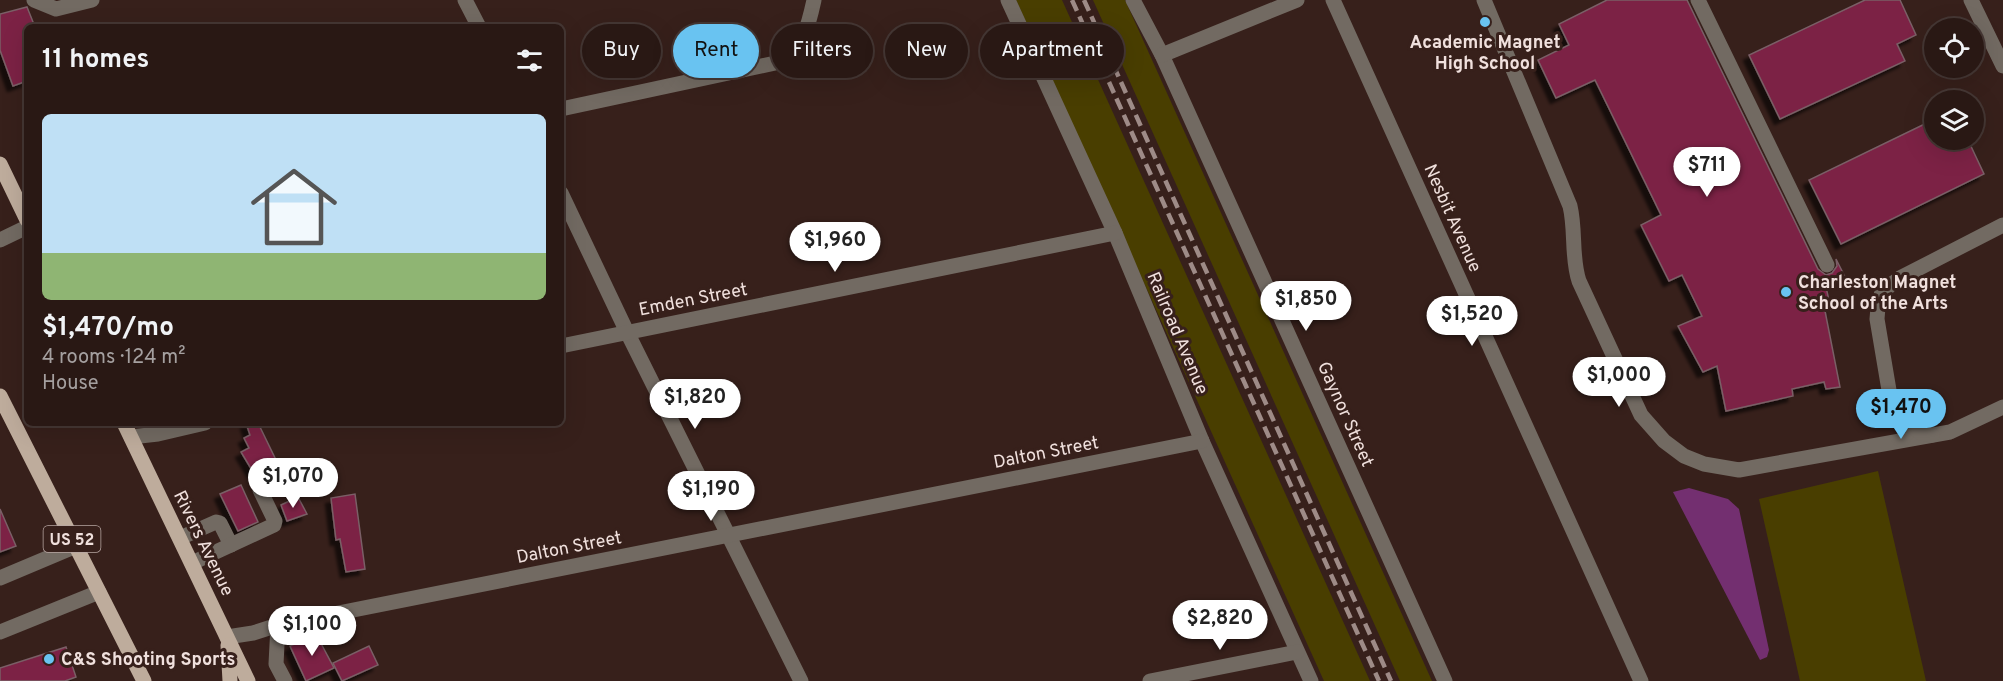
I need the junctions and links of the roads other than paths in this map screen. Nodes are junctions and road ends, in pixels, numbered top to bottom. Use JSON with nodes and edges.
{"nodes":[{"id":1,"x":34,"y":0,"type":"edge"},
{"id":2,"x":92,"y":0,"type":"edge"},
{"id":3,"x":465,"y":0,"type":"edge"},
{"id":4,"x":814,"y":0,"type":"edge"},
{"id":5,"x":1008,"y":0,"type":"edge"},
{"id":6,"x":1133,"y":0,"type":"edge"},
{"id":7,"x":1297,"y":0,"type":"edge"},
{"id":8,"x":1333,"y":0,"type":"edge"},
{"id":9,"x":1484,"y":0,"type":"edge"},
{"id":10,"x":1698,"y":0,"type":"edge"},
{"id":11,"x":1971,"y":0,"type":"edge"},
{"id":12,"x":477,"y":24,"type":"edge"},
{"id":13,"x":1162,"y":55,"type":"junction"},
{"id":14,"x":2003,"y":66,"type":"edge"},
{"id":15,"x":564,"y":108,"type":"edge"},
{"id":16,"x":0,"y":164,"type":"edge"},
{"id":17,"x":564,"y":199,"type":"edge"},
{"id":18,"x":24,"y":214,"type":"edge"},
{"id":19,"x":2003,"y":225,"type":"edge"},
{"id":20,"x":24,"y":228,"type":"edge"},
{"id":21,"x":1115,"y":233,"type":"junction"},
{"id":22,"x":0,"y":240,"type":"edge"},
{"id":23,"x":1827,"y":265,"type":"dead end"},
{"id":24,"x":627,"y":332,"type":"junction"},
{"id":25,"x":564,"y":345,"type":"edge"},
{"id":26,"x":0,"y":396,"type":"edge"},
{"id":27,"x":2003,"y":407,"type":"edge"},
{"id":28,"x":192,"y":426,"type":"edge"},
{"id":29,"x":128,"y":430,"type":"edge"},
{"id":30,"x":1933,"y":435,"type":"junction"},
{"id":31,"x":1202,"y":441,"type":"junction"},
{"id":32,"x":278,"y":483,"type":"dead end"},
{"id":33,"x":729,"y":536,"type":"junction"},
{"id":34,"x":180,"y":538,"type":"junction"},
{"id":35,"x":231,"y":545,"type":"junction"},
{"id":36,"x":76,"y":546,"type":"junction"},
{"id":37,"x":192,"y":563,"type":"junction"},
{"id":38,"x":0,"y":578,"type":"edge"},
{"id":39,"x":99,"y":592,"type":"junction"},
{"id":40,"x":278,"y":624,"type":"junction"},
{"id":41,"x":0,"y":632,"type":"edge"},
{"id":42,"x":227,"y":637,"type":"junction"},
{"id":43,"x":1297,"y":652,"type":"junction"},
{"id":44,"x":144,"y":681,"type":"edge"},
{"id":45,"x":230,"y":681,"type":"edge"},
{"id":46,"x":248,"y":681,"type":"edge"},
{"id":47,"x":285,"y":681,"type":"edge"},
{"id":48,"x":801,"y":681,"type":"edge"},
{"id":49,"x":1150,"y":681,"type":"edge"},
{"id":50,"x":1311,"y":681,"type":"edge"},
{"id":51,"x":1445,"y":681,"type":"edge"},
{"id":52,"x":1641,"y":681,"type":"edge"}],
"edges":[{"from":1,"to":2,"type":"street"},
{"from":3,"to":12,"type":"street"},
{"from":4,"to":15,"type":"street"},
{"from":5,"to":21,"type":"street","name":"Railroad Avenue"},
{"from":6,"to":13,"type":"street","name":"Gaynor Street"},
{"from":7,"to":13,"type":"street"},
{"from":8,"to":52,"type":"street","name":"Nesbit Avenue"},
{"from":9,"to":30,"type":"street"},
{"from":10,"to":23,"type":"street"},
{"from":11,"to":14,"type":"street"},
{"from":13,"to":51,"type":"street","name":"Gaynor Street"},
{"from":16,"to":18,"type":"main road"},
{"from":17,"to":24,"type":"street"},
{"from":19,"to":30,"type":"street"},
{"from":20,"to":22,"type":"street"},
{"from":21,"to":24,"type":"street","name":"Emden Street"},
{"from":21,"to":31,"type":"street","name":"Railroad Avenue"},
{"from":24,"to":25,"type":"street","name":"Emden Street"},
{"from":24,"to":33,"type":"street"},
{"from":26,"to":36,"type":"main road","number":"US 52"},
{"from":27,"to":30,"type":"street"},
{"from":28,"to":29,"type":"street"},
{"from":29,"to":34,"type":"main road","name":"Rivers Avenue"},
{"from":31,"to":33,"type":"street","name":"Dalton Street"},
{"from":31,"to":43,"type":"street","name":"Railroad Avenue"},
{"from":32,"to":35,"type":"street"},
{"from":33,"to":40,"type":"street","name":"Dalton Street"},
{"from":33,"to":48,"type":"street"},
{"from":34,"to":35,"type":"street"},
{"from":34,"to":37,"type":"main road","name":"Rivers Avenue"},
{"from":35,"to":37,"type":"street"},
{"from":36,"to":38,"type":"street"},
{"from":36,"to":39,"type":"main road","number":"US 52"},
{"from":37,"to":42,"type":"main road","name":"Rivers Avenue"},
{"from":39,"to":41,"type":"street"},
{"from":39,"to":44,"type":"main road","number":"US 52"},
{"from":40,"to":42,"type":"street","name":"Dalton Street"},
{"from":40,"to":47,"type":"street"},
{"from":42,"to":45,"type":"main road"},
{"from":42,"to":46,"type":"main road","name":"Rivers Avenue"},
{"from":43,"to":49,"type":"street"},
{"from":43,"to":50,"type":"street","name":"Railroad Avenue"}]}
